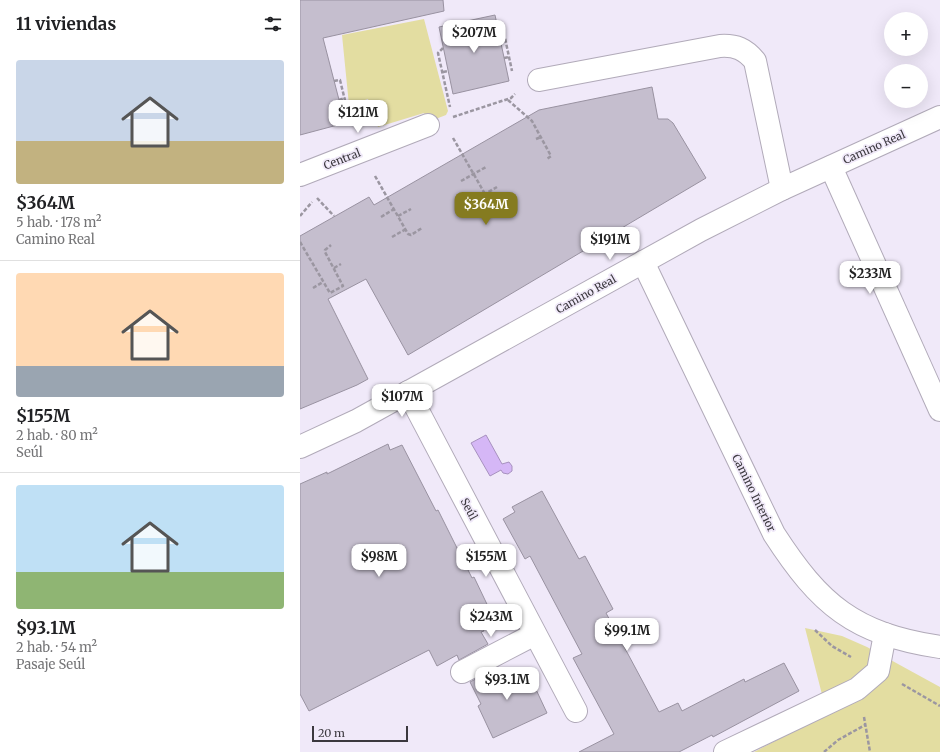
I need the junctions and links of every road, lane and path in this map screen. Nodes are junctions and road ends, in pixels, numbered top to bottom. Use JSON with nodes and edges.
{"nodes":[{"id":1,"x":500,"y":37,"type":"dead end"},
{"id":2,"x":443,"y":48,"type":"dead end"},
{"id":3,"x":509,"y":57,"type":"junction"},
{"id":4,"x":504,"y":58,"type":"dead end"},
{"id":5,"x":448,"y":71,"type":"dead end"},
{"id":6,"x":443,"y":72,"type":"junction"},
{"id":7,"x":513,"y":78,"type":"dead end"},
{"id":8,"x":538,"y":80,"type":"dead end"},
{"id":9,"x":334,"y":81,"type":"dead end"},
{"id":10,"x":516,"y":93,"type":"dead end"},
{"id":11,"x":345,"y":98,"type":"junction"},
{"id":12,"x":339,"y":100,"type":"dead end"},
{"id":13,"x":508,"y":100,"type":"junction"},
{"id":14,"x":369,"y":103,"type":"dead end"},
{"id":15,"x":348,"y":110,"type":"junction"},
{"id":16,"x":452,"y":117,"type":"junction"},
{"id":17,"x":940,"y":117,"type":"edge"},
{"id":18,"x":435,"y":122,"type":"junction"},
{"id":19,"x":350,"y":128,"type":"dead end"},
{"id":20,"x":541,"y":137,"type":"junction"},
{"id":21,"x":536,"y":139,"type":"dead end"},
{"id":22,"x":360,"y":151,"type":"junction"},
{"id":23,"x":548,"y":159,"type":"dead end"},
{"id":24,"x":486,"y":167,"type":"dead end"},
{"id":25,"x":830,"y":167,"type":"junction"},
{"id":26,"x":474,"y":174,"type":"junction"},
{"id":27,"x":300,"y":175,"type":"edge"},
{"id":28,"x":461,"y":181,"type":"dead end"},
{"id":29,"x":497,"y":187,"type":"dead end"},
{"id":30,"x":782,"y":189,"type":"junction"},
{"id":31,"x":485,"y":194,"type":"junction"},
{"id":32,"x":316,"y":197,"type":"dead end"},
{"id":33,"x":473,"y":201,"type":"dead end"},
{"id":34,"x":411,"y":209,"type":"dead end"},
{"id":35,"x":394,"y":210,"type":"junction"},
{"id":36,"x":300,"y":216,"type":"edge"},
{"id":37,"x":398,"y":216,"type":"junction"},
{"id":38,"x":380,"y":217,"type":"dead end"},
{"id":39,"x":422,"y":228,"type":"dead end"},
{"id":40,"x":406,"y":229,"type":"junction"},
{"id":41,"x":392,"y":237,"type":"dead end"},
{"id":42,"x":300,"y":242,"type":"edge"},
{"id":43,"x":331,"y":245,"type":"dead end"},
{"id":44,"x":643,"y":262,"type":"junction"},
{"id":45,"x":341,"y":264,"type":"dead end"},
{"id":46,"x":334,"y":268,"type":"junction"},
{"id":47,"x":323,"y":282,"type":"junction"},
{"id":48,"x":313,"y":288,"type":"dead end"},
{"id":49,"x":408,"y":392,"type":"junction"},
{"id":50,"x":940,"y":410,"type":"edge"},
{"id":51,"x":300,"y":446,"type":"edge"},
{"id":52,"x":536,"y":634,"type":"junction"},
{"id":53,"x":885,"y":634,"type":"junction"},
{"id":54,"x":940,"y":646,"type":"edge"},
{"id":55,"x":462,"y":672,"type":"dead end"},
{"id":56,"x":576,"y":711,"type":"dead end"},
{"id":57,"x":866,"y":725,"type":"dead end"},
{"id":58,"x":725,"y":752,"type":"edge"},
{"id":59,"x":824,"y":752,"type":"edge"}],
"edges":[{"from":1,"to":3,"type":"path"},
{"from":2,"to":6,"type":"path"},
{"from":3,"to":4,"type":"path"},
{"from":3,"to":7,"type":"path"},
{"from":5,"to":6,"type":"path"},
{"from":6,"to":16,"type":"path"},
{"from":8,"to":30,"type":"street"},
{"from":9,"to":11,"type":"path"},
{"from":10,"to":13,"type":"path"},
{"from":11,"to":12,"type":"path"},
{"from":11,"to":15,"type":"path"},
{"from":13,"to":16,"type":"path"},
{"from":13,"to":20,"type":"path"},
{"from":14,"to":15,"type":"path"},
{"from":15,"to":19,"type":"path"},
{"from":16,"to":18,"type":"path"},
{"from":17,"to":25,"type":"street","name":"Camino Real"},
{"from":18,"to":22,"type":"street","name":"Central"},
{"from":18,"to":26,"type":"path"},
{"from":20,"to":21,"type":"path"},
{"from":20,"to":23,"type":"path"},
{"from":22,"to":27,"type":"street","name":"Central"},
{"from":22,"to":35,"type":"path"},
{"from":24,"to":26,"type":"path"},
{"from":25,"to":30,"type":"street","name":"Camino Real"},
{"from":25,"to":50,"type":"street"},
{"from":26,"to":28,"type":"path"},
{"from":26,"to":31,"type":"path"},
{"from":29,"to":31,"type":"path"},
{"from":30,"to":44,"type":"street","name":"Camino Real"},
{"from":31,"to":33,"type":"path"},
{"from":32,"to":36,"type":"path"},
{"from":34,"to":37,"type":"path"},
{"from":35,"to":37,"type":"path"},
{"from":35,"to":38,"type":"path"},
{"from":37,"to":40,"type":"path"},
{"from":39,"to":40,"type":"path"},
{"from":40,"to":41,"type":"path"},
{"from":42,"to":47,"type":"path"},
{"from":43,"to":46,"type":"path"},
{"from":44,"to":49,"type":"street","name":"Camino Real"},
{"from":44,"to":53,"type":"street","name":"Camino Interior"},
{"from":45,"to":46,"type":"path"},
{"from":46,"to":47,"type":"path"},
{"from":47,"to":48,"type":"path"},
{"from":49,"to":51,"type":"street","name":"Camino Real"},
{"from":49,"to":52,"type":"street","name":"Seúl"},
{"from":52,"to":55,"type":"street"},
{"from":52,"to":56,"type":"street","name":"Seúl"},
{"from":53,"to":54,"type":"street","name":"Camino Interior"},
{"from":53,"to":58,"type":"street"},
{"from":57,"to":59,"type":"path"}]}
